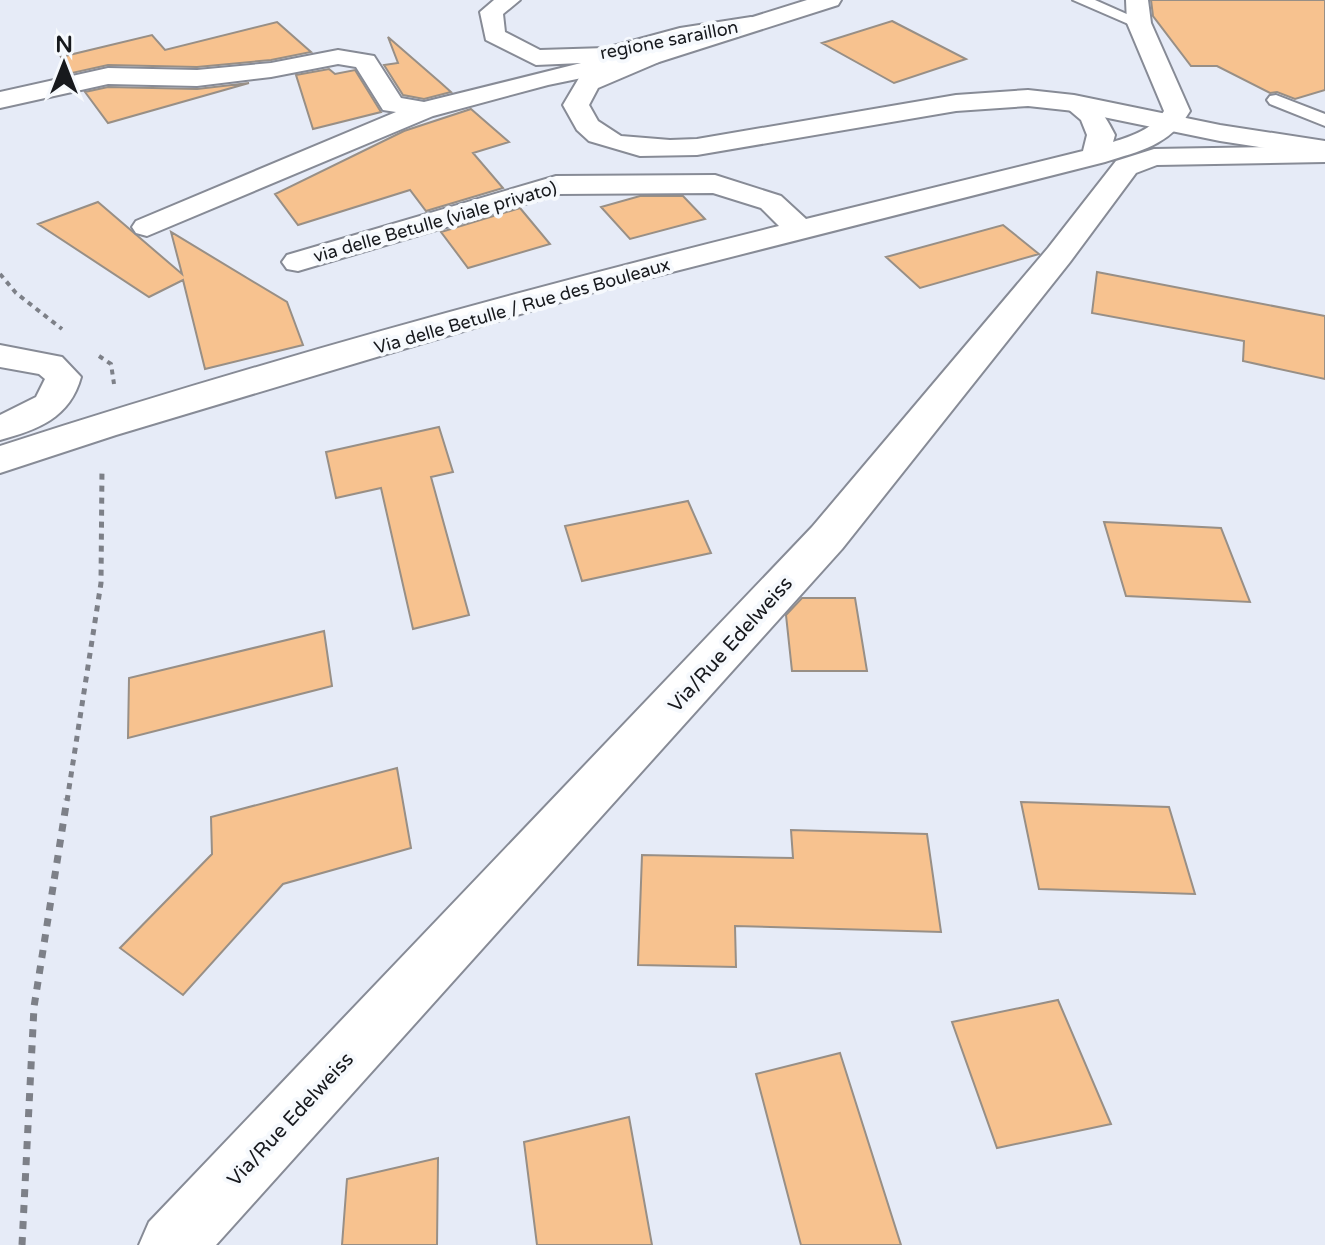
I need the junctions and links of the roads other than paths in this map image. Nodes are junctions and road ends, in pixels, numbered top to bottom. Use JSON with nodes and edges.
{"nodes":[{"id":1,"x":509,"y":0,"type":"edge"},
{"id":2,"x":830,"y":0,"type":"edge"},
{"id":3,"x":1081,"y":0,"type":"edge"},
{"id":4,"x":1138,"y":12,"type":"edge"},
{"id":5,"x":751,"y":24,"type":"junction"},
{"id":6,"x":650,"y":57,"type":"junction"},
{"id":7,"x":0,"y":100,"type":"edge"},
{"id":8,"x":1276,"y":100,"type":"dead end"},
{"id":9,"x":1074,"y":103,"type":"junction"},
{"id":10,"x":424,"y":110,"type":"junction"},
{"id":11,"x":1325,"y":121,"type":"edge"},
{"id":12,"x":1172,"y":123,"type":"junction"},
{"id":13,"x":1261,"y":140,"type":"junction"},
{"id":14,"x":1325,"y":152,"type":"edge"},
{"id":15,"x":1095,"y":156,"type":"junction"},
{"id":16,"x":147,"y":227,"type":"dead end"},
{"id":17,"x":799,"y":229,"type":"junction"},
{"id":18,"x":298,"y":262,"type":"dead end"},
{"id":19,"x":0,"y":356,"type":"edge"},
{"id":20,"x":0,"y":428,"type":"edge"},
{"id":21,"x":0,"y":460,"type":"edge"},
{"id":22,"x":172,"y":1245,"type":"edge"}],
"edges":[{"from":1,"to":5,"type":"street","name":"regione saraillon"},
{"from":2,"to":5,"type":"street"},
{"from":3,"to":4,"type":"lane"},
{"from":4,"to":12,"type":"street"},
{"from":5,"to":6,"type":"street"},
{"from":6,"to":9,"type":"street"},
{"from":6,"to":10,"type":"street"},
{"from":7,"to":10,"type":"street"},
{"from":8,"to":11,"type":"lane"},
{"from":9,"to":12,"type":"street"},
{"from":9,"to":15,"type":"street"},
{"from":10,"to":16,"type":"street"},
{"from":12,"to":13,"type":"street"},
{"from":12,"to":15,"type":"street"},
{"from":13,"to":14,"type":"street"},
{"from":13,"to":15,"type":"street"},
{"from":14,"to":22,"type":"street","name":"Via/Rue Edelweiss"},
{"from":15,"to":17,"type":"street","name":"Via delle Betulle / Rue des Bouleaux"},
{"from":17,"to":18,"type":"street","name":"via delle Betulle (viale privato)"},
{"from":17,"to":21,"type":"street","name":"Via delle Betulle / Rue des Bouleaux"},
{"from":19,"to":20,"type":"street"}]}
